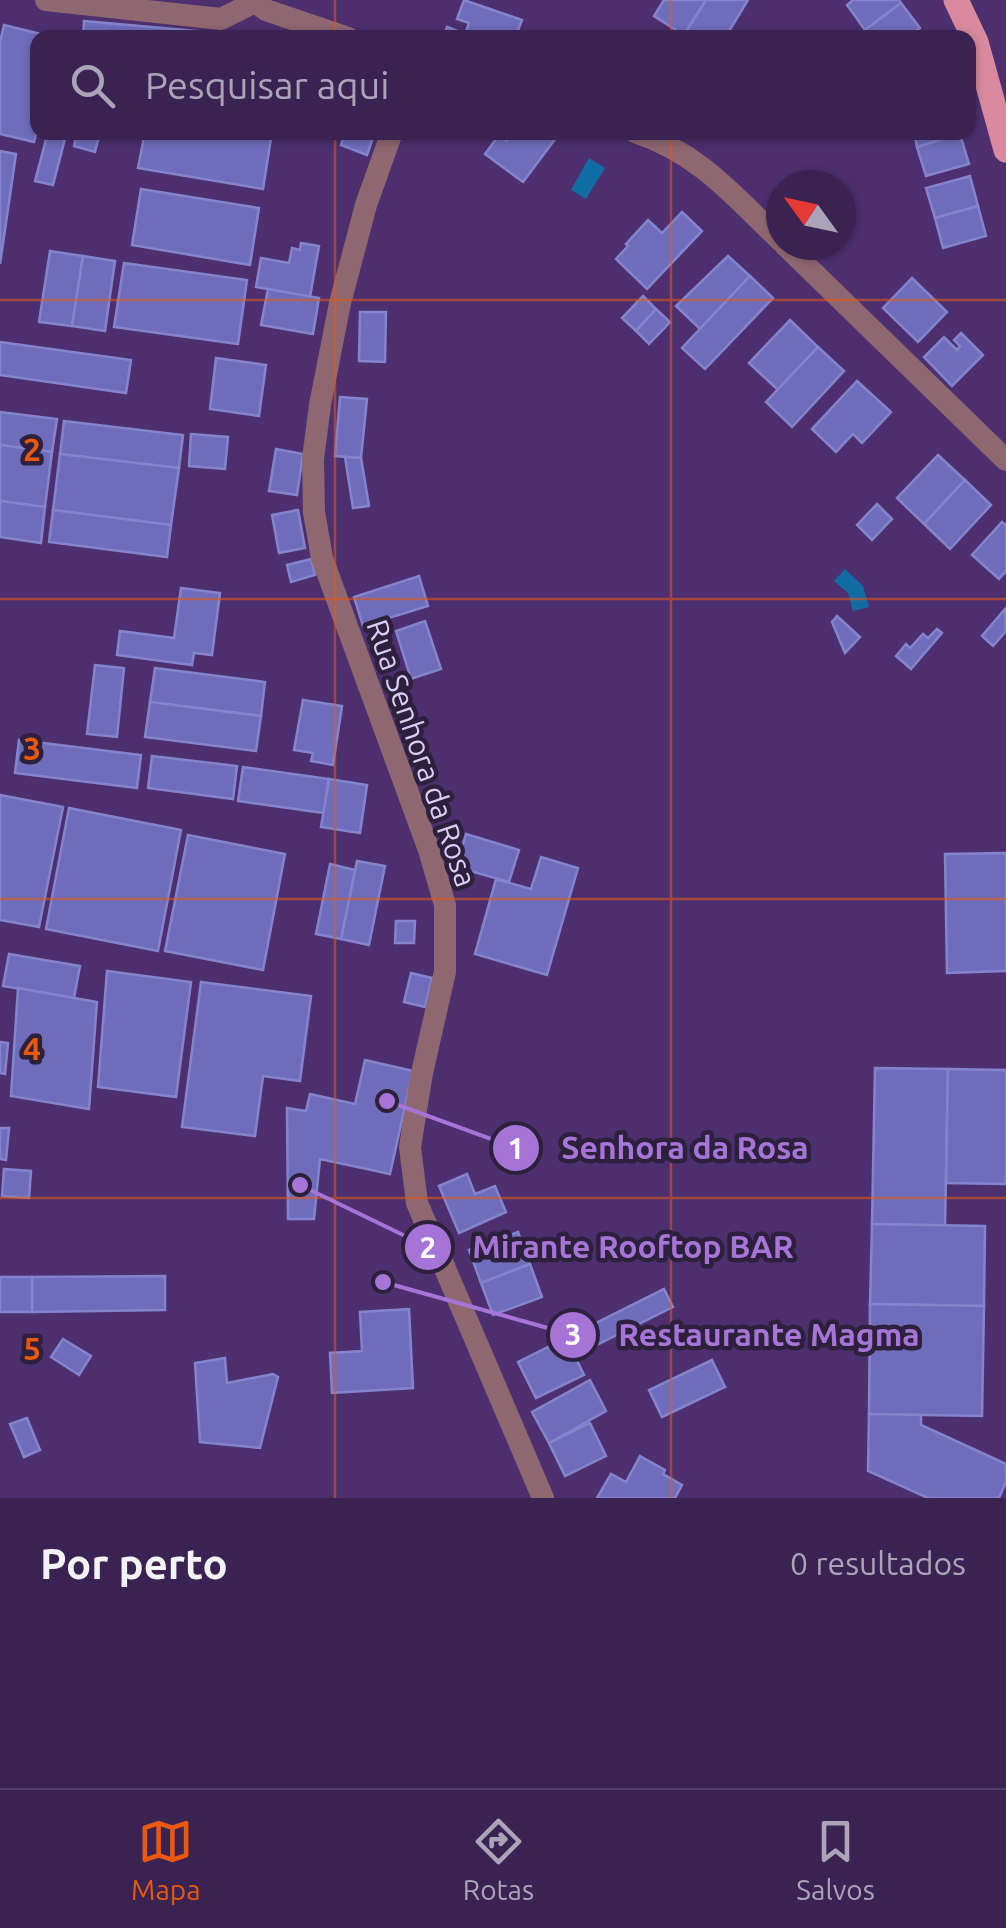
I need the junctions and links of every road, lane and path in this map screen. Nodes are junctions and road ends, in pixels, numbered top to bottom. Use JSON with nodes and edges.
{"nodes":[{"id":1,"x":46,"y":0,"type":"edge"},
{"id":2,"x":956,"y":0,"type":"edge"},
{"id":3,"x":254,"y":1,"type":"edge"},
{"id":4,"x":325,"y":30,"type":"edge"},
{"id":5,"x":970,"y":30,"type":"edge"},
{"id":6,"x":976,"y":42,"type":"edge"},
{"id":7,"x":389,"y":140,"type":"edge"},
{"id":8,"x":658,"y":140,"type":"edge"},
{"id":9,"x":1006,"y":150,"type":"edge"},
{"id":10,"x":766,"y":227,"type":"edge"},
{"id":11,"x":800,"y":260,"type":"edge"},
{"id":12,"x":1006,"y":460,"type":"edge"},
{"id":13,"x":543,"y":1498,"type":"edge"}],
"edges":[{"from":1,"to":3,"type":"street"},
{"from":2,"to":5,"type":"main road"},
{"from":3,"to":4,"type":"street"},
{"from":6,"to":9,"type":"main road"},
{"from":7,"to":13,"type":"street","name":"Rua Senhora da Rosa"},
{"from":8,"to":10,"type":"street"},
{"from":11,"to":12,"type":"street"}]}
